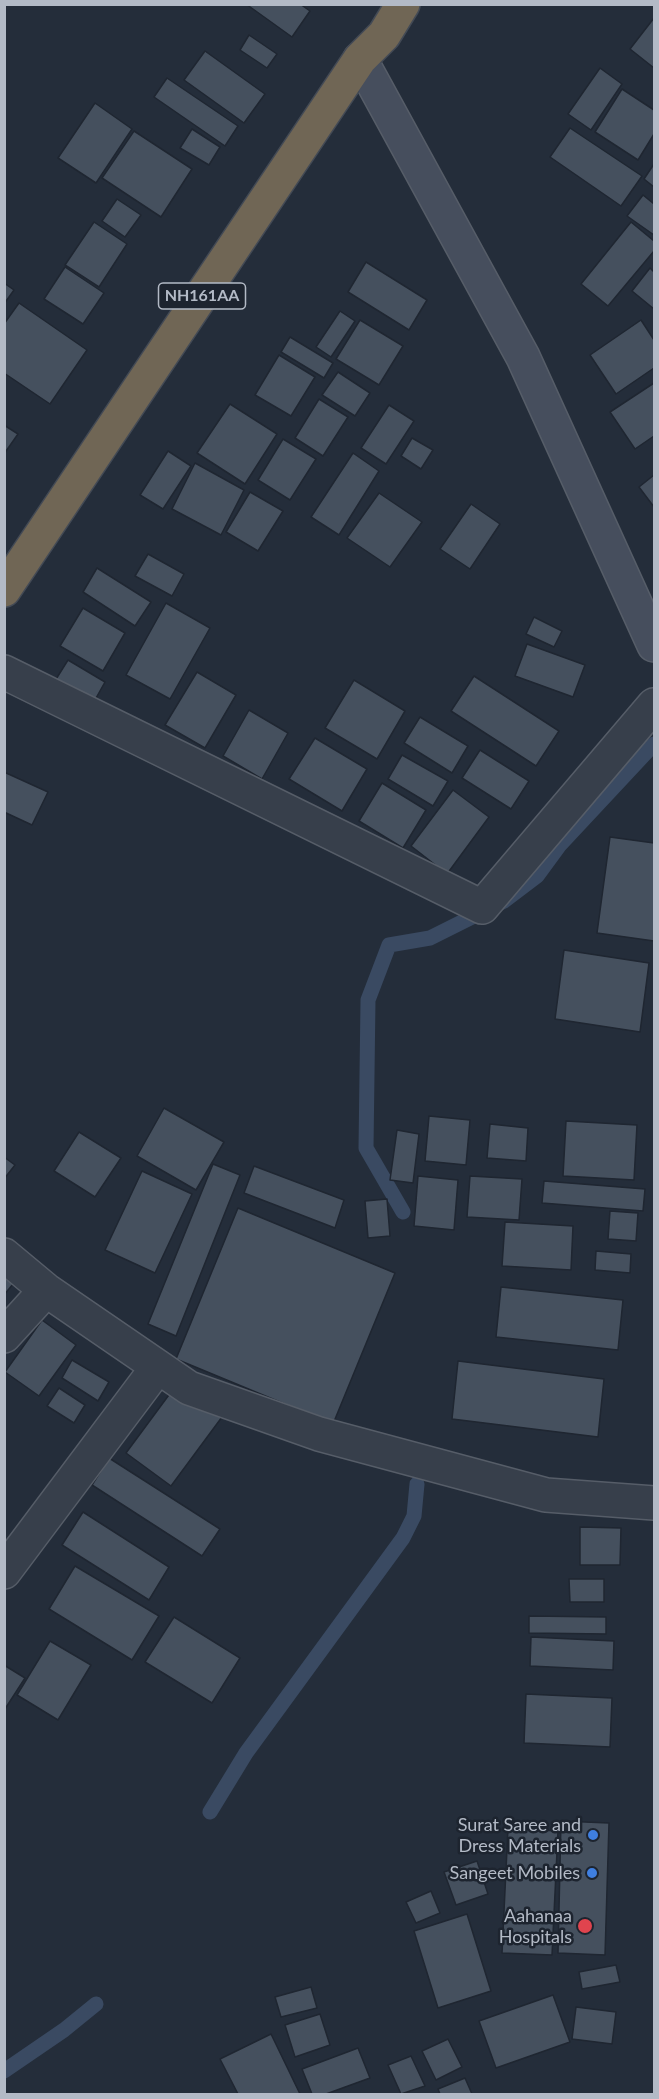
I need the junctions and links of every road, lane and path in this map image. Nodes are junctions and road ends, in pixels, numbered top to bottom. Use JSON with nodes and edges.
{"nodes":[{"id":1,"x":403,"y":4,"type":"edge"},
{"id":2,"x":360,"y":59,"type":"junction"},
{"id":3,"x":4,"y":590,"type":"edge"},
{"id":4,"x":654,"y":645,"type":"edge"},
{"id":5,"x":4,"y":672,"type":"edge"},
{"id":6,"x":654,"y":705,"type":"edge"},
{"id":7,"x":4,"y":1255,"type":"edge"},
{"id":8,"x":46,"y":1290,"type":"junction"},
{"id":9,"x":4,"y":1336,"type":"edge"},
{"id":10,"x":157,"y":1368,"type":"junction"},
{"id":11,"x":654,"y":1503,"type":"edge"},
{"id":12,"x":4,"y":1572,"type":"edge"}],
"edges":[{"from":1,"to":2,"type":"highway","number":"NH161AA"},
{"from":2,"to":3,"type":"highway","number":"NH161AA"},
{"from":2,"to":4,"type":"street"},
{"from":5,"to":6,"type":"street"},
{"from":7,"to":8,"type":"street"},
{"from":8,"to":9,"type":"street"},
{"from":8,"to":10,"type":"street"},
{"from":10,"to":11,"type":"street"},
{"from":10,"to":12,"type":"street"}]}
